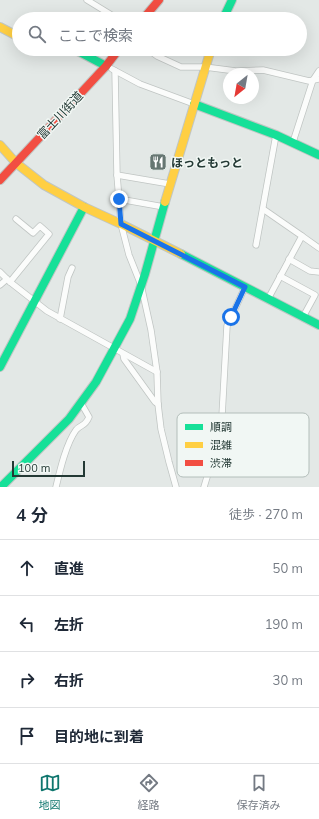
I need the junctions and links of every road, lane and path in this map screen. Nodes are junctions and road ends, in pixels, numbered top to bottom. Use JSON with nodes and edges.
{"nodes":[{"id":1,"x":87,"y":0,"type":"edge"},
{"id":2,"x":159,"y":0,"type":"edge"},
{"id":3,"x":232,"y":0,"type":"edge"},
{"id":4,"x":107,"y":12,"type":"edge"},
{"id":5,"x":149,"y":12,"type":"edge"},
{"id":6,"x":226,"y":12,"type":"edge"},
{"id":7,"x":0,"y":27,"type":"edge"},
{"id":8,"x":12,"y":33,"type":"edge"},
{"id":9,"x":87,"y":56,"type":"edge"},
{"id":10,"x":114,"y":56,"type":"edge"},
{"id":11,"x":158,"y":56,"type":"edge"},
{"id":12,"x":209,"y":56,"type":"edge"},
{"id":13,"x":106,"y":66,"type":"junction"},
{"id":14,"x":205,"y":67,"type":"junction"},
{"id":15,"x":115,"y":71,"type":"junction"},
{"id":16,"x":319,"y":71,"type":"edge"},
{"id":17,"x":319,"y":79,"type":"edge"},
{"id":18,"x":313,"y":80,"type":"junction"},
{"id":19,"x":194,"y":104,"type":"junction"},
{"id":20,"x":276,"y":135,"type":"junction"},
{"id":21,"x":293,"y":142,"type":"junction"},
{"id":22,"x":0,"y":145,"type":"edge"},
{"id":23,"x":319,"y":155,"type":"edge"},
{"id":24,"x":16,"y":162,"type":"junction"},
{"id":25,"x":118,"y":175,"type":"junction"},
{"id":26,"x":0,"y":180,"type":"edge"},
{"id":27,"x":170,"y":184,"type":"junction"},
{"id":28,"x":119,"y":199,"type":"junction"},
{"id":29,"x":84,"y":207,"type":"junction"},
{"id":30,"x":164,"y":207,"type":"junction"},
{"id":31,"x":262,"y":209,"type":"junction"},
{"id":32,"x":16,"y":219,"type":"dead end"},
{"id":33,"x":121,"y":224,"type":"junction"},
{"id":34,"x":302,"y":236,"type":"junction"},
{"id":35,"x":154,"y":240,"type":"junction"},
{"id":36,"x":256,"y":245,"type":"dead end"},
{"id":37,"x":319,"y":248,"type":"edge"},
{"id":38,"x":289,"y":259,"type":"junction"},
{"id":39,"x":72,"y":268,"type":"dead end"},
{"id":40,"x":0,"y":272,"type":"edge"},
{"id":41,"x":319,"y":272,"type":"edge"},
{"id":42,"x":280,"y":276,"type":"junction"},
{"id":43,"x":9,"y":280,"type":"junction"},
{"id":44,"x":0,"y":285,"type":"edge"},
{"id":45,"x":141,"y":285,"type":"junction"},
{"id":46,"x":245,"y":287,"type":"junction"},
{"id":47,"x":268,"y":299,"type":"junction"},
{"id":48,"x":34,"y":302,"type":"junction"},
{"id":49,"x":304,"y":317,"type":"junction"},
{"id":50,"x":60,"y":319,"type":"junction"},
{"id":51,"x":319,"y":325,"type":"edge"},
{"id":52,"x":115,"y":349,"type":"junction"},
{"id":53,"x":123,"y":354,"type":"junction"},
{"id":54,"x":0,"y":367,"type":"edge"},
{"id":55,"x":157,"y":372,"type":"junction"},
{"id":56,"x":81,"y":403,"type":"junction"},
{"id":57,"x":158,"y":404,"type":"junction"},
{"id":58,"x":222,"y":413,"type":"edge"},
{"id":59,"x":207,"y":477,"type":"edge"},
{"id":60,"x":1,"y":487,"type":"edge"},
{"id":61,"x":56,"y":487,"type":"edge"},
{"id":62,"x":176,"y":487,"type":"edge"},
{"id":63,"x":204,"y":487,"type":"edge"}],
"edges":[{"from":1,"to":4,"type":"street"},
{"from":2,"to":5,"type":"street"},
{"from":3,"to":6,"type":"street"},
{"from":7,"to":8,"type":"street"},
{"from":9,"to":13,"type":"street"},
{"from":10,"to":13,"type":"street","name":"富士川街道"},
{"from":11,"to":14,"type":"street"},
{"from":12,"to":14,"type":"street"},
{"from":13,"to":15,"type":"street"},
{"from":13,"to":24,"type":"street","name":"富士川街道"},
{"from":14,"to":18,"type":"street"},
{"from":14,"to":19,"type":"street"},
{"from":15,"to":19,"type":"street"},
{"from":15,"to":25,"type":"street"},
{"from":16,"to":18,"type":"street"},
{"from":17,"to":18,"type":"street"},
{"from":18,"to":21,"type":"street"},
{"from":19,"to":20,"type":"street"},
{"from":19,"to":27,"type":"street"},
{"from":20,"to":21,"type":"street"},
{"from":20,"to":31,"type":"street"},
{"from":21,"to":23,"type":"street"},
{"from":22,"to":24,"type":"street"},
{"from":24,"to":26,"type":"street","name":"富士川街道"},
{"from":24,"to":29,"type":"street"},
{"from":25,"to":27,"type":"street"},
{"from":25,"to":28,"type":"street"},
{"from":27,"to":30,"type":"street"},
{"from":28,"to":30,"type":"street"},
{"from":28,"to":33,"type":"street"},
{"from":29,"to":33,"type":"street"},
{"from":29,"to":48,"type":"street"},
{"from":30,"to":35,"type":"street"},
{"from":31,"to":34,"type":"street"},
{"from":31,"to":36,"type":"street"},
{"from":32,"to":43,"type":"street"},
{"from":33,"to":35,"type":"street"},
{"from":33,"to":45,"type":"street"},
{"from":34,"to":37,"type":"street"},
{"from":34,"to":38,"type":"street"},
{"from":35,"to":45,"type":"street"},
{"from":35,"to":46,"type":"street"},
{"from":38,"to":41,"type":"street"},
{"from":38,"to":42,"type":"street"},
{"from":39,"to":50,"type":"street"},
{"from":40,"to":43,"type":"street"},
{"from":42,"to":47,"type":"street"},
{"from":42,"to":49,"type":"street"},
{"from":43,"to":44,"type":"street"},
{"from":43,"to":48,"type":"street"},
{"from":45,"to":52,"type":"street"},
{"from":45,"to":55,"type":"street"},
{"from":46,"to":47,"type":"street"},
{"from":46,"to":58,"type":"street"},
{"from":47,"to":49,"type":"street"},
{"from":48,"to":50,"type":"street"},
{"from":48,"to":54,"type":"street"},
{"from":49,"to":51,"type":"street"},
{"from":50,"to":52,"type":"street"},
{"from":52,"to":53,"type":"street"},
{"from":52,"to":56,"type":"street"},
{"from":53,"to":55,"type":"street"},
{"from":53,"to":57,"type":"street"},
{"from":55,"to":57,"type":"street"},
{"from":56,"to":60,"type":"street"},
{"from":56,"to":61,"type":"street"},
{"from":57,"to":62,"type":"street"},
{"from":59,"to":63,"type":"street"}]}
